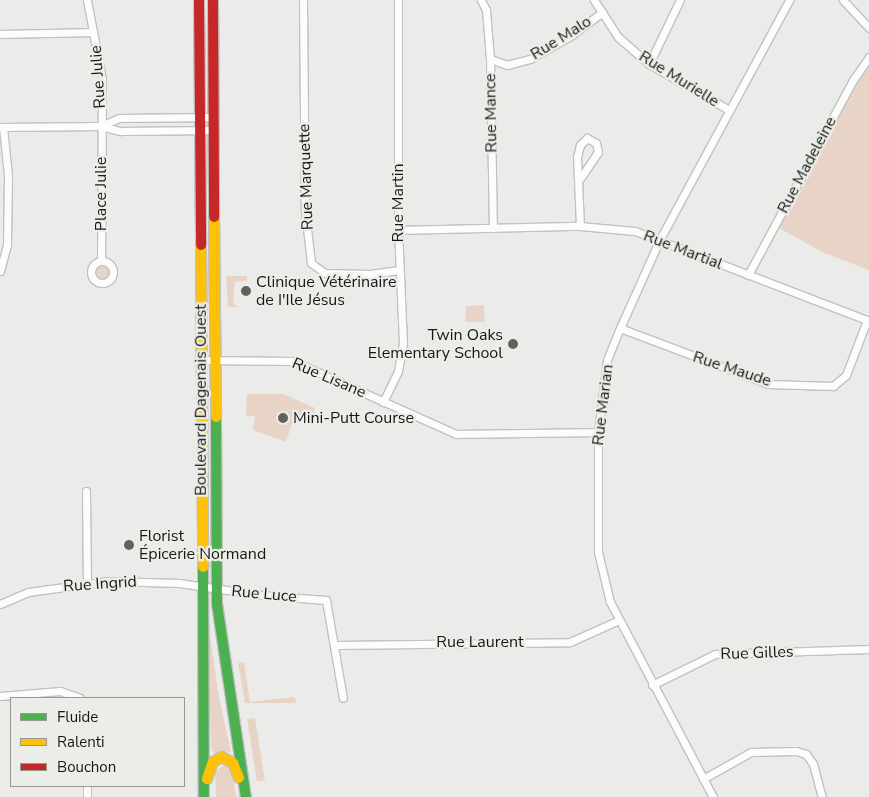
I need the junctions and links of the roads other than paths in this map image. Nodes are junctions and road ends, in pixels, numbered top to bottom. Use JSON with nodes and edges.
{"nodes":[{"id":1,"x":87,"y":0,"type":"edge"},
{"id":2,"x":199,"y":0,"type":"edge"},
{"id":3,"x":213,"y":0,"type":"edge"},
{"id":4,"x":303,"y":0,"type":"edge"},
{"id":5,"x":398,"y":0,"type":"edge"},
{"id":6,"x":481,"y":0,"type":"edge"},
{"id":7,"x":594,"y":0,"type":"edge"},
{"id":8,"x":680,"y":0,"type":"edge"},
{"id":9,"x":789,"y":0,"type":"edge"},
{"id":10,"x":843,"y":0,"type":"edge"},
{"id":11,"x":602,"y":12,"type":"junction"},
{"id":12,"x":869,"y":28,"type":"edge"},
{"id":13,"x":93,"y":32,"type":"junction"},
{"id":14,"x":0,"y":34,"type":"edge"},
{"id":15,"x":869,"y":57,"type":"edge"},
{"id":16,"x":490,"y":59,"type":"junction"},
{"id":17,"x":649,"y":64,"type":"junction"},
{"id":18,"x":729,"y":110,"type":"junction"},
{"id":19,"x":200,"y":117,"type":"junction"},
{"id":20,"x":214,"y":117,"type":"junction"},
{"id":21,"x":101,"y":126,"type":"junction"},
{"id":22,"x":1,"y":127,"type":"edge"},
{"id":23,"x":200,"y":130,"type":"junction"},
{"id":24,"x":214,"y":130,"type":"junction"},
{"id":25,"x":580,"y":179,"type":"junction"},
{"id":26,"x":580,"y":226,"type":"junction"},
{"id":27,"x":493,"y":228,"type":"junction"},
{"id":28,"x":398,"y":230,"type":"junction"},
{"id":29,"x":660,"y":239,"type":"junction"},
{"id":30,"x":101,"y":261,"type":"dead end"},
{"id":31,"x":399,"y":270,"type":"junction"},
{"id":32,"x":0,"y":271,"type":"edge"},
{"id":33,"x":748,"y":275,"type":"junction"},
{"id":34,"x":868,"y":321,"type":"edge"},
{"id":35,"x":620,"y":328,"type":"junction"},
{"id":36,"x":216,"y":359,"type":"junction"},
{"id":37,"x":201,"y":360,"type":"junction"},
{"id":38,"x":383,"y":402,"type":"junction"},
{"id":39,"x":598,"y":432,"type":"junction"},
{"id":40,"x":86,"y":491,"type":"dead end"},
{"id":41,"x":87,"y":582,"type":"junction"},
{"id":42,"x":203,"y":587,"type":"junction"},
{"id":43,"x":217,"y":589,"type":"junction"},
{"id":44,"x":0,"y":604,"type":"edge"},
{"id":45,"x":619,"y":620,"type":"junction"},
{"id":46,"x":336,"y":645,"type":"junction"},
{"id":47,"x":869,"y":649,"type":"edge"},
{"id":48,"x":652,"y":685,"type":"junction"},
{"id":49,"x":0,"y":696,"type":"edge"},
{"id":50,"x":77,"y":697,"type":"edge"},
{"id":51,"x":343,"y":698,"type":"dead end"},
{"id":52,"x":703,"y":779,"type":"junction"},
{"id":53,"x":204,"y":792,"type":"edge"},
{"id":54,"x":246,"y":795,"type":"edge"},
{"id":55,"x":713,"y":797,"type":"edge"},
{"id":56,"x":822,"y":797,"type":"edge"}],
"edges":[{"from":1,"to":13,"type":"street","name":"Rue Julie"},
{"from":2,"to":19,"type":"main road","name":"Boulevard Dagenais Ouest"},
{"from":3,"to":20,"type":"main road","name":"Boulevard Dagenais Ouest"},
{"from":4,"to":31,"type":"street","name":"Rue Marquette"},
{"from":5,"to":28,"type":"street","name":"Rue Martin"},
{"from":6,"to":16,"type":"street","name":"Rue Mance"},
{"from":7,"to":11,"type":"street","name":"Rue Murielle"},
{"from":8,"to":17,"type":"street"},
{"from":9,"to":18,"type":"street","name":"Rue Marian"},
{"from":10,"to":12,"type":"street"},
{"from":11,"to":16,"type":"street","name":"Rue Malo"},
{"from":11,"to":17,"type":"street","name":"Rue Murielle"},
{"from":13,"to":14,"type":"street"},
{"from":13,"to":21,"type":"street","name":"Rue Julie"},
{"from":15,"to":33,"type":"street","name":"Rue Madeleine"},
{"from":16,"to":27,"type":"street","name":"Rue Mance"},
{"from":17,"to":18,"type":"street","name":"Rue Murielle"},
{"from":18,"to":29,"type":"street","name":"Rue Marian"},
{"from":19,"to":20,"type":"street"},
{"from":19,"to":21,"type":"street"},
{"from":19,"to":23,"type":"main road","name":"Boulevard Dagenais Ouest"},
{"from":20,"to":24,"type":"main road","name":"Boulevard Dagenais Ouest"},
{"from":21,"to":22,"type":"street"},
{"from":21,"to":23,"type":"street"},
{"from":21,"to":30,"type":"street","name":"Place Julie"},
{"from":22,"to":32,"type":"street"},
{"from":23,"to":24,"type":"street"},
{"from":23,"to":37,"type":"main road","name":"Boulevard Dagenais Ouest"},
{"from":24,"to":36,"type":"main road","name":"Boulevard Dagenais Ouest"},
{"from":25,"to":25,"type":"street"},
{"from":25,"to":26,"type":"street"},
{"from":26,"to":27,"type":"street","name":"Rue Martial"},
{"from":26,"to":29,"type":"street","name":"Rue Martial"},
{"from":27,"to":28,"type":"street","name":"Rue Martial"},
{"from":28,"to":31,"type":"street","name":"Rue Martin"},
{"from":29,"to":33,"type":"street","name":"Rue Martial"},
{"from":29,"to":35,"type":"street","name":"Rue Marian"},
{"from":31,"to":38,"type":"street","name":"Rue Martin"},
{"from":33,"to":34,"type":"street","name":"Rue Martial"},
{"from":34,"to":35,"type":"street","name":"Rue Maude"},
{"from":35,"to":39,"type":"street","name":"Rue Marian"},
{"from":36,"to":37,"type":"street","name":"Rue Lisane"},
{"from":36,"to":38,"type":"street","name":"Rue Lisane"},
{"from":36,"to":43,"type":"main road","name":"Boulevard Dagenais Ouest"},
{"from":37,"to":42,"type":"main road","name":"Boulevard Dagenais Ouest"},
{"from":38,"to":39,"type":"street","name":"Rue Lisane"},
{"from":39,"to":45,"type":"street","name":"Rue Marian"},
{"from":40,"to":41,"type":"street"},
{"from":41,"to":42,"type":"street","name":"Rue Ingrid"},
{"from":41,"to":44,"type":"street","name":"Rue Ingrid"},
{"from":42,"to":43,"type":"street","name":"Rue Luce"},
{"from":42,"to":53,"type":"main road","name":"Boulevard Dagenais Ouest"},
{"from":43,"to":46,"type":"street","name":"Rue Luce"},
{"from":43,"to":54,"type":"main road","name":"Boulevard Dagenais Ouest"},
{"from":45,"to":46,"type":"street","name":"Rue Laurent"},
{"from":45,"to":48,"type":"street","name":"Rue Marian"},
{"from":46,"to":51,"type":"street"},
{"from":47,"to":48,"type":"street","name":"Rue Gilles"},
{"from":48,"to":52,"type":"street","name":"Rue Marian"},
{"from":49,"to":50,"type":"street"},
{"from":52,"to":55,"type":"street","name":"Rue Marian"},
{"from":52,"to":56,"type":"street"},
{"from":53,"to":54,"type":"main road"}]}
